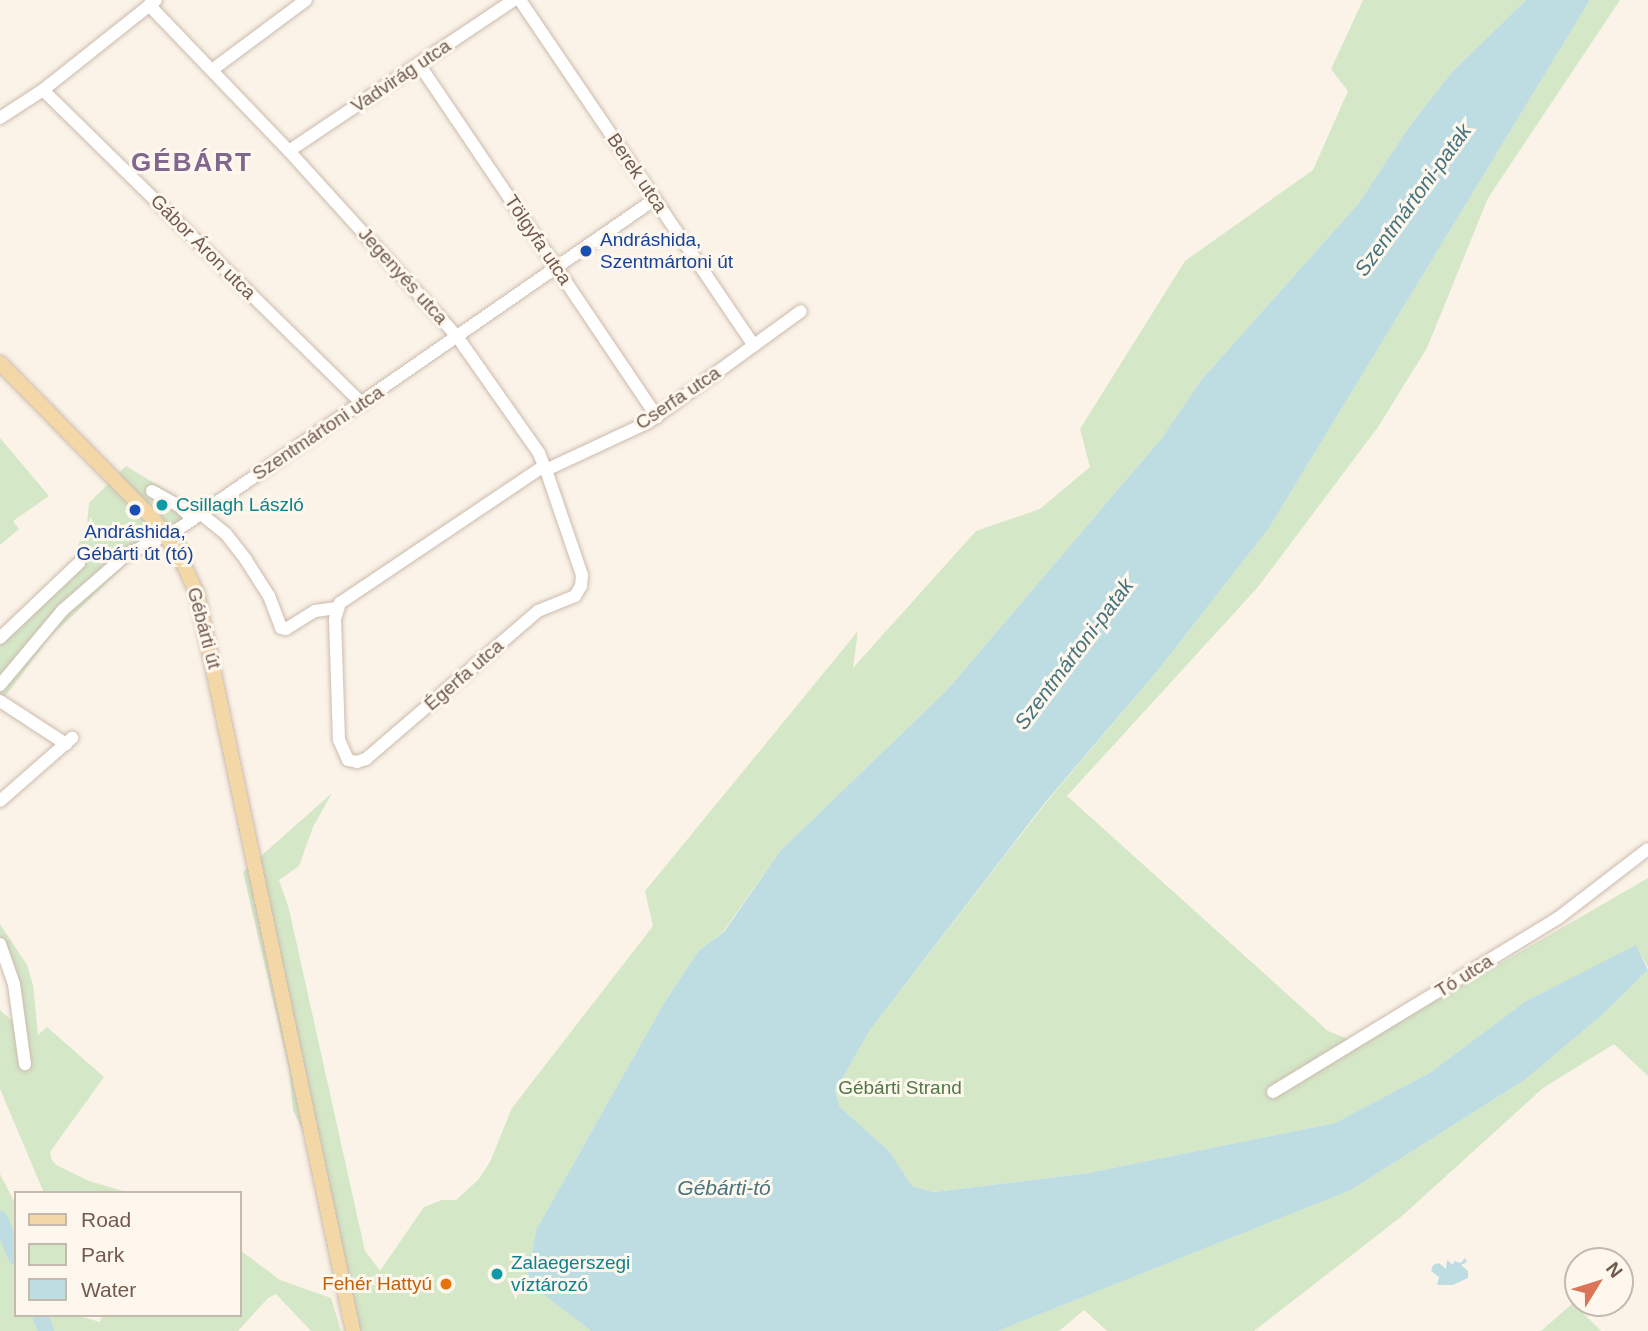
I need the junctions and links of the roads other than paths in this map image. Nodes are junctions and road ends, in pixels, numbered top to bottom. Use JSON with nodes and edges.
{"nodes":[{"id":1,"x":306,"y":0,"type":"edge"},
{"id":2,"x":514,"y":0,"type":"edge"},
{"id":3,"x":520,"y":0,"type":"edge"},
{"id":4,"x":153,"y":2,"type":"edge"},
{"id":5,"x":418,"y":64,"type":"junction"},
{"id":6,"x":212,"y":70,"type":"junction"},
{"id":7,"x":43,"y":90,"type":"junction"},
{"id":8,"x":0,"y":118,"type":"edge"},
{"id":9,"x":289,"y":151,"type":"junction"},
{"id":10,"x":655,"y":199,"type":"junction"},
{"id":11,"x":555,"y":266,"type":"junction"},
{"id":12,"x":801,"y":311,"type":"dead end"},
{"id":13,"x":456,"y":335,"type":"junction"},
{"id":14,"x":754,"y":345,"type":"junction"},
{"id":15,"x":0,"y":363,"type":"edge"},
{"id":16,"x":363,"y":404,"type":"junction"},
{"id":17,"x":657,"y":417,"type":"junction"},
{"id":18,"x":545,"y":468,"type":"junction"},
{"id":19,"x":152,"y":491,"type":"dead end"},
{"id":20,"x":197,"y":516,"type":"junction"},
{"id":21,"x":167,"y":536,"type":"junction"},
{"id":22,"x":79,"y":563,"type":"dead end"},
{"id":23,"x":579,"y":592,"type":"joint"},
{"id":24,"x":48,"y":594,"type":"junction"},
{"id":25,"x":337,"y":608,"type":"junction"},
{"id":26,"x":63,"y":610,"type":"junction"},
{"id":27,"x":0,"y":638,"type":"edge"},
{"id":28,"x":0,"y":685,"type":"edge"},
{"id":29,"x":0,"y":701,"type":"edge"},
{"id":30,"x":0,"y":801,"type":"edge"},
{"id":31,"x":1648,"y":849,"type":"edge"},
{"id":32,"x":0,"y":944,"type":"edge"},
{"id":33,"x":25,"y":1064,"type":"dead end"},
{"id":34,"x":1273,"y":1092,"type":"dead end"},
{"id":35,"x":353,"y":1331,"type":"edge"}],
"edges":[{"from":1,"to":6,"type":"street"},
{"from":2,"to":5,"type":"street","name":"Vadvirág utca"},
{"from":3,"to":10,"type":"street","name":"Berek utca"},
{"from":4,"to":6,"type":"street","name":"Jegenyés utca"},
{"from":4,"to":7,"type":"street"},
{"from":5,"to":9,"type":"street","name":"Vadvirág utca"},
{"from":5,"to":11,"type":"street","name":"Tölgyfa utca"},
{"from":6,"to":9,"type":"street","name":"Jegenyés utca"},
{"from":7,"to":8,"type":"street"},
{"from":7,"to":16,"type":"street","name":"Gábor Áron utca"},
{"from":9,"to":13,"type":"street","name":"Jegenyés utca"},
{"from":10,"to":11,"type":"street","name":"Szentmártoni utca"},
{"from":10,"to":14,"type":"street","name":"Berek utca"},
{"from":11,"to":13,"type":"street","name":"Szentmártoni utca"},
{"from":11,"to":17,"type":"street","name":"Tölgyfa utca"},
{"from":12,"to":14,"type":"street","name":"Cserfa utca"},
{"from":13,"to":16,"type":"street","name":"Szentmártoni utca"},
{"from":13,"to":18,"type":"street","name":"Jegenyés utca"},
{"from":14,"to":17,"type":"street","name":"Cserfa utca"},
{"from":15,"to":21,"type":"main road","name":"Gébárti út"},
{"from":16,"to":20,"type":"street","name":"Szentmártoni utca"},
{"from":17,"to":18,"type":"street","name":"Cserfa utca"},
{"from":18,"to":23,"type":"street","name":"Jegenyés utca"},
{"from":18,"to":25,"type":"street","name":"Cserfa utca"},
{"from":19,"to":20,"type":"street"},
{"from":20,"to":21,"type":"street","name":"Szentmártoni utca"},
{"from":20,"to":25,"type":"street","name":"Cserfa utca"},
{"from":21,"to":26,"type":"street","name":"Szentmártoni utca"},
{"from":21,"to":35,"type":"main road","name":"Gébárti út"},
{"from":22,"to":24,"type":"street"},
{"from":23,"to":25,"type":"street","name":"Égerfa utca"},
{"from":24,"to":26,"type":"street"},
{"from":24,"to":27,"type":"street"},
{"from":26,"to":28,"type":"street","name":"Szentmártoni utca"},
{"from":29,"to":30,"type":"street"},
{"from":31,"to":34,"type":"street","name":"Tó utca"},
{"from":32,"to":33,"type":"street"}]}
